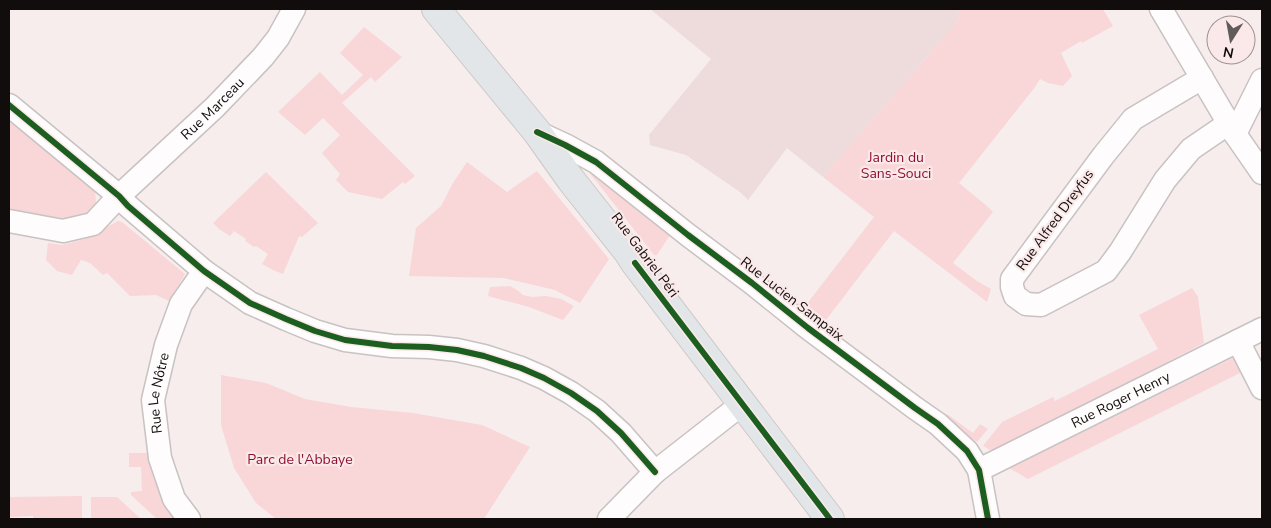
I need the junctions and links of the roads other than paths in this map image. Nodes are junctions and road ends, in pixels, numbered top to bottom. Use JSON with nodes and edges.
{"nodes":[{"id":1,"x":294,"y":9,"type":"edge"},
{"id":2,"x":436,"y":9,"type":"edge"},
{"id":3,"x":1161,"y":9,"type":"edge"},
{"id":4,"x":1202,"y":78,"type":"junction"},
{"id":5,"x":1262,"y":80,"type":"edge"},
{"id":6,"x":9,"y":105,"type":"edge"},
{"id":7,"x":1232,"y":128,"type":"junction"},
{"id":8,"x":537,"y":132,"type":"junction"},
{"id":9,"x":1262,"y":173,"type":"edge"},
{"id":10,"x":119,"y":196,"type":"junction"},
{"id":11,"x":9,"y":221,"type":"edge"},
{"id":12,"x":204,"y":272,"type":"junction"},
{"id":13,"x":1262,"y":329,"type":"edge"},
{"id":14,"x":1238,"y":341,"type":"junction"},
{"id":15,"x":1262,"y":388,"type":"edge"},
{"id":16,"x":742,"y":404,"type":"junction"},
{"id":17,"x":979,"y":470,"type":"junction"},
{"id":18,"x":655,"y":472,"type":"junction"},
{"id":19,"x":189,"y":519,"type":"edge"},
{"id":20,"x":610,"y":519,"type":"edge"},
{"id":21,"x":830,"y":519,"type":"edge"},
{"id":22,"x":988,"y":519,"type":"edge"}],
"edges":[{"from":1,"to":10,"type":"street","name":"Rue Marceau"},
{"from":2,"to":8,"type":"main road","name":"Rue Gabriel Péri"},
{"from":3,"to":4,"type":"street"},
{"from":4,"to":7,"type":"street"},
{"from":4,"to":7,"type":"street","name":"Rue Alfred Dreyfus"},
{"from":5,"to":7,"type":"street"},
{"from":6,"to":10,"type":"street"},
{"from":7,"to":9,"type":"street"},
{"from":8,"to":16,"type":"main road","name":"Rue Gabriel Péri"},
{"from":8,"to":17,"type":"street","name":"Rue Lucien Sampaix"},
{"from":10,"to":11,"type":"street","name":"Rue Marceau"},
{"from":10,"to":12,"type":"street"},
{"from":12,"to":18,"type":"street"},
{"from":12,"to":19,"type":"street","name":"Rue Le Nôtre"},
{"from":13,"to":14,"type":"street","name":"Rue Roger Henry"},
{"from":14,"to":15,"type":"street"},
{"from":14,"to":17,"type":"street","name":"Rue Roger Henry"},
{"from":16,"to":18,"type":"street"},
{"from":16,"to":21,"type":"main road","name":"Rue Gabriel Péri"},
{"from":17,"to":22,"type":"street","name":"Rue Lucien Sampaix"},
{"from":18,"to":20,"type":"street"}]}
